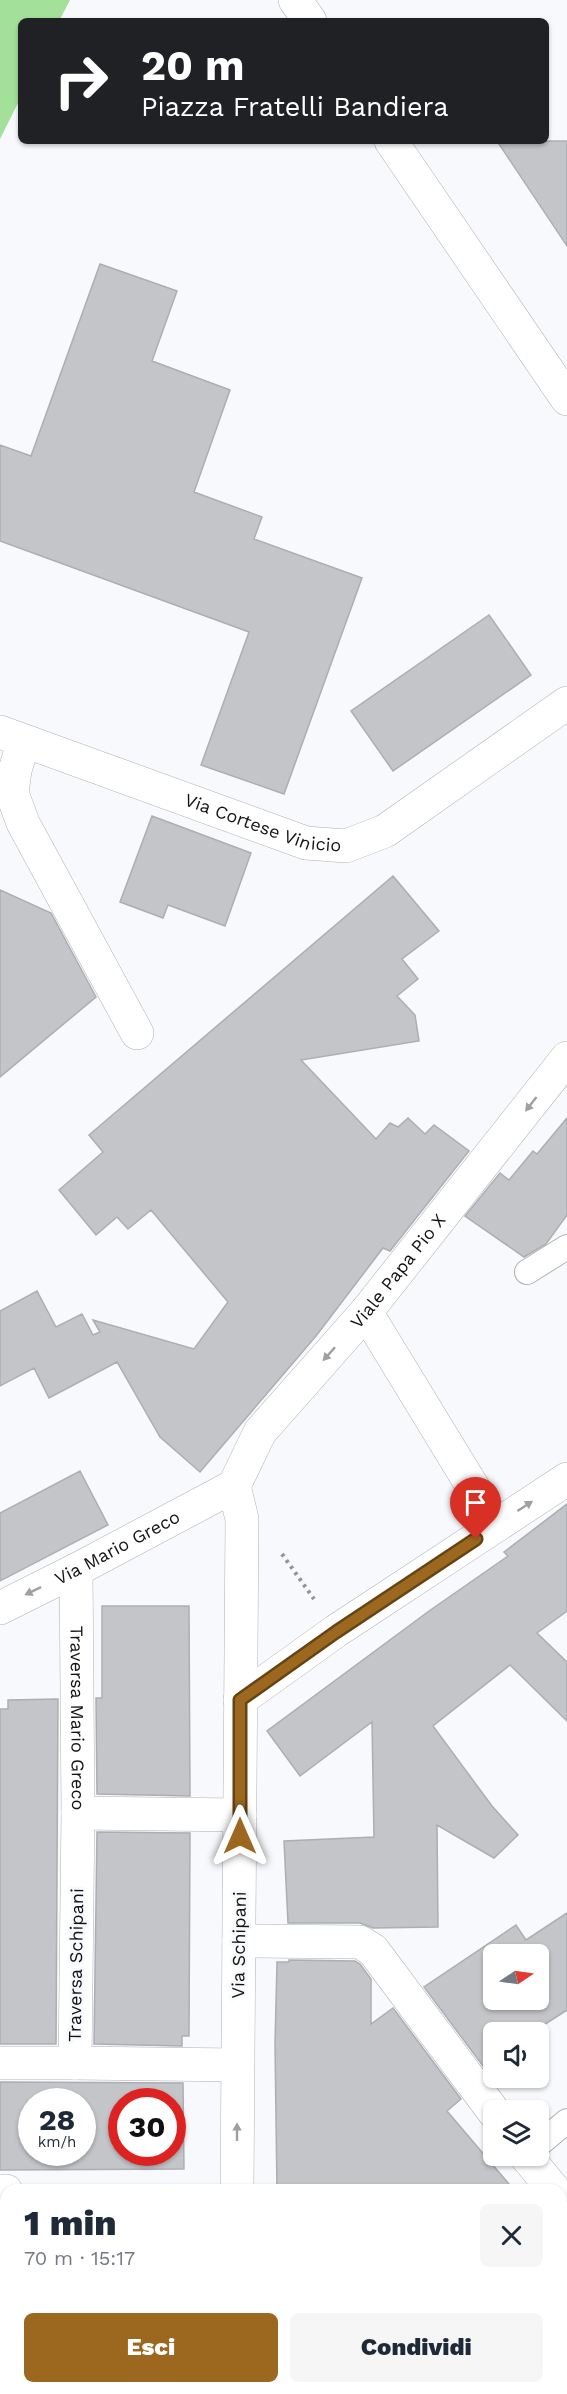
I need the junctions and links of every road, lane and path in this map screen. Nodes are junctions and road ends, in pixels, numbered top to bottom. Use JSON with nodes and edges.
{"nodes":[{"id":1,"x":295,"y":0,"type":"edge"},
{"id":2,"x":308,"y":18,"type":"edge"},
{"id":3,"x":393,"y":144,"type":"edge"},
{"id":4,"x":567,"y":399,"type":"edge"},
{"id":5,"x":567,"y":703,"type":"edge"},
{"id":6,"x":12,"y":736,"type":"edge"},
{"id":7,"x":137,"y":1033,"type":"dead end"},
{"id":8,"x":567,"y":1058,"type":"edge"},
{"id":9,"x":567,"y":1247,"type":"edge"},
{"id":10,"x":527,"y":1272,"type":"dead end"},
{"id":11,"x":366,"y":1312,"type":"junction"},
{"id":12,"x":567,"y":1479,"type":"edge"},
{"id":13,"x":234,"y":1486,"type":"junction"},
{"id":14,"x":496,"y":1525,"type":"junction"},
{"id":15,"x":282,"y":1554,"type":"dead end"},
{"id":16,"x":76,"y":1570,"type":"junction"},
{"id":17,"x":0,"y":1608,"type":"edge"},
{"id":18,"x":336,"y":1632,"type":"junction"},
{"id":19,"x":240,"y":1700,"type":"junction"},
{"id":20,"x":78,"y":1813,"type":"junction"},
{"id":21,"x":240,"y":1815,"type":"junction"},
{"id":22,"x":239,"y":1941,"type":"junction"},
{"id":23,"x":0,"y":2063,"type":"edge"},
{"id":24,"x":75,"y":2063,"type":"junction"},
{"id":25,"x":237,"y":2065,"type":"junction"},
{"id":26,"x":485,"y":2100,"type":"edge"},
{"id":27,"x":567,"y":2121,"type":"edge"},
{"id":28,"x":549,"y":2136,"type":"edge"},
{"id":29,"x":535,"y":2166,"type":"edge"},
{"id":30,"x":237,"y":2184,"type":"edge"},
{"id":31,"x":550,"y":2184,"type":"edge"}],
"edges":[{"from":1,"to":2,"type":"street"},
{"from":3,"to":4,"type":"street"},
{"from":5,"to":6,"type":"street","name":"Via Cortese Vinicio"},
{"from":6,"to":7,"type":"street"},
{"from":8,"to":11,"type":"street","name":"Viale Papa Pio X","one_way":true},
{"from":9,"to":10,"type":"lane"},
{"from":11,"to":13,"type":"street","name":"Viale Papa Pio X","one_way":true},
{"from":11,"to":14,"type":"street"},
{"from":14,"to":12,"type":"street","one_way":true},
{"from":13,"to":16,"type":"street","name":"Via Mario Greco"},
{"from":13,"to":19,"type":"street","name":"Via Schipani"},
{"from":14,"to":18,"type":"street"},
{"from":15,"to":18,"type":"path"},
{"from":16,"to":17,"type":"street","name":"Via Mario Greco","one_way":true},
{"from":16,"to":20,"type":"street","name":"Traversa Mario Greco"},
{"from":18,"to":19,"type":"street"},
{"from":19,"to":21,"type":"street","name":"Via Schipani"},
{"from":20,"to":21,"type":"street","name":"Traversa Mario Greco"},
{"from":20,"to":24,"type":"street","name":"Traversa Schipani"},
{"from":21,"to":22,"type":"street","name":"Via Schipani"},
{"from":22,"to":25,"type":"street","name":"Via Schipani"},
{"from":22,"to":26,"type":"street"},
{"from":23,"to":24,"type":"street"},
{"from":24,"to":25,"type":"street","name":"Traversa Schipani"},
{"from":30,"to":25,"type":"street","name":"Via Schipani","one_way":true},
{"from":27,"to":28,"type":"lane"},
{"from":29,"to":31,"type":"street"}]}
